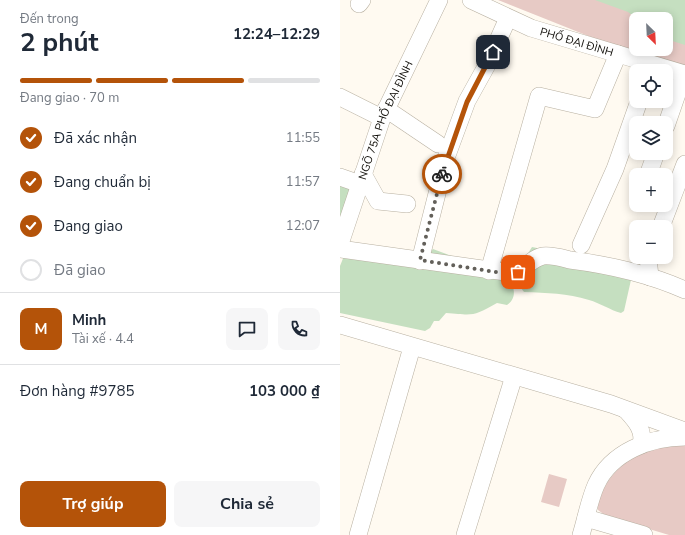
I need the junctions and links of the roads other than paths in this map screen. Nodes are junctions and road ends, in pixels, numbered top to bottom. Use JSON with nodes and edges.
{"nodes":[{"id":1,"x":439,"y":0,"type":"edge"},
{"id":2,"x":471,"y":0,"type":"edge"},
{"id":3,"x":508,"y":18,"type":"junction"},
{"id":4,"x":618,"y":54,"type":"junction"},
{"id":5,"x":641,"y":64,"type":"edge"},
{"id":6,"x":673,"y":72,"type":"edge"},
{"id":7,"x":684,"y":74,"type":"edge"},
{"id":8,"x":340,"y":97,"type":"edge"},
{"id":9,"x":636,"y":108,"type":"edge"},
{"id":10,"x":384,"y":114,"type":"junction"},
{"id":11,"x":669,"y":116,"type":"edge"},
{"id":12,"x":438,"y":144,"type":"dead end"},
{"id":13,"x":685,"y":164,"type":"edge"},
{"id":14,"x":340,"y":177,"type":"edge"},
{"id":15,"x":362,"y":179,"type":"junction"},
{"id":16,"x":407,"y":204,"type":"dead end"},
{"id":17,"x":664,"y":220,"type":"edge"},
{"id":18,"x":340,"y":244,"type":"edge"},
{"id":19,"x":581,"y":245,"type":"dead end"},
{"id":20,"x":340,"y":249,"type":"edge"},
{"id":21,"x":420,"y":260,"type":"junction"},
{"id":22,"x":649,"y":264,"type":"edge"},
{"id":23,"x":489,"y":271,"type":"junction"},
{"id":24,"x":650,"y":277,"type":"junction"},
{"id":25,"x":685,"y":290,"type":"edge"},
{"id":26,"x":340,"y":325,"type":"edge"},
{"id":27,"x":412,"y":347,"type":"junction"},
{"id":28,"x":514,"y":376,"type":"junction"},
{"id":29,"x":626,"y":410,"type":"junction"},
{"id":30,"x":685,"y":431,"type":"edge"},
{"id":31,"x":685,"y":437,"type":"edge"},
{"id":32,"x":641,"y":445,"type":"junction"},
{"id":33,"x":586,"y":518,"type":"junction"},
{"id":34,"x":358,"y":535,"type":"edge"},
{"id":35,"x":464,"y":535,"type":"edge"},
{"id":36,"x":580,"y":535,"type":"edge"},
{"id":37,"x":644,"y":535,"type":"edge"}],
"edges":[{"from":1,"to":10,"type":"street","name":"NGÕ 75A PHỐ ĐẠI ĐÌNH"},
{"from":2,"to":3,"type":"street","name":"PHỐ ĐẠI ĐÌNH"},
{"from":3,"to":4,"type":"street","name":"PHỐ ĐẠI ĐÌNH"},
{"from":3,"to":21,"type":"street"},
{"from":4,"to":5,"type":"street","name":"PHỐ ĐẠI ĐÌNH"},
{"from":4,"to":23,"type":"street"},
{"from":6,"to":7,"type":"street","name":"PHỐ ĐẠI ĐÌNH"},
{"from":7,"to":11,"type":"street"},
{"from":8,"to":10,"type":"street"},
{"from":9,"to":19,"type":"street"},
{"from":10,"to":12,"type":"street"},
{"from":10,"to":15,"type":"street","name":"NGÕ 75A PHỐ ĐẠI ĐÌNH"},
{"from":13,"to":17,"type":"street"},
{"from":14,"to":15,"type":"street"},
{"from":15,"to":16,"type":"street"},
{"from":15,"to":18,"type":"street","name":"NGÕ 75A PHỐ ĐẠI ĐÌNH"},
{"from":20,"to":21,"type":"street"},
{"from":21,"to":23,"type":"street"},
{"from":22,"to":24,"type":"street"},
{"from":23,"to":24,"type":"street"},
{"from":24,"to":25,"type":"street"},
{"from":26,"to":27,"type":"street"},
{"from":27,"to":28,"type":"street"},
{"from":27,"to":34,"type":"street"},
{"from":28,"to":29,"type":"street"},
{"from":28,"to":35,"type":"street"},
{"from":29,"to":30,"type":"street"},
{"from":29,"to":32,"type":"street"},
{"from":31,"to":32,"type":"street"},
{"from":32,"to":33,"type":"street"},
{"from":33,"to":36,"type":"street"},
{"from":33,"to":37,"type":"street"}]}
